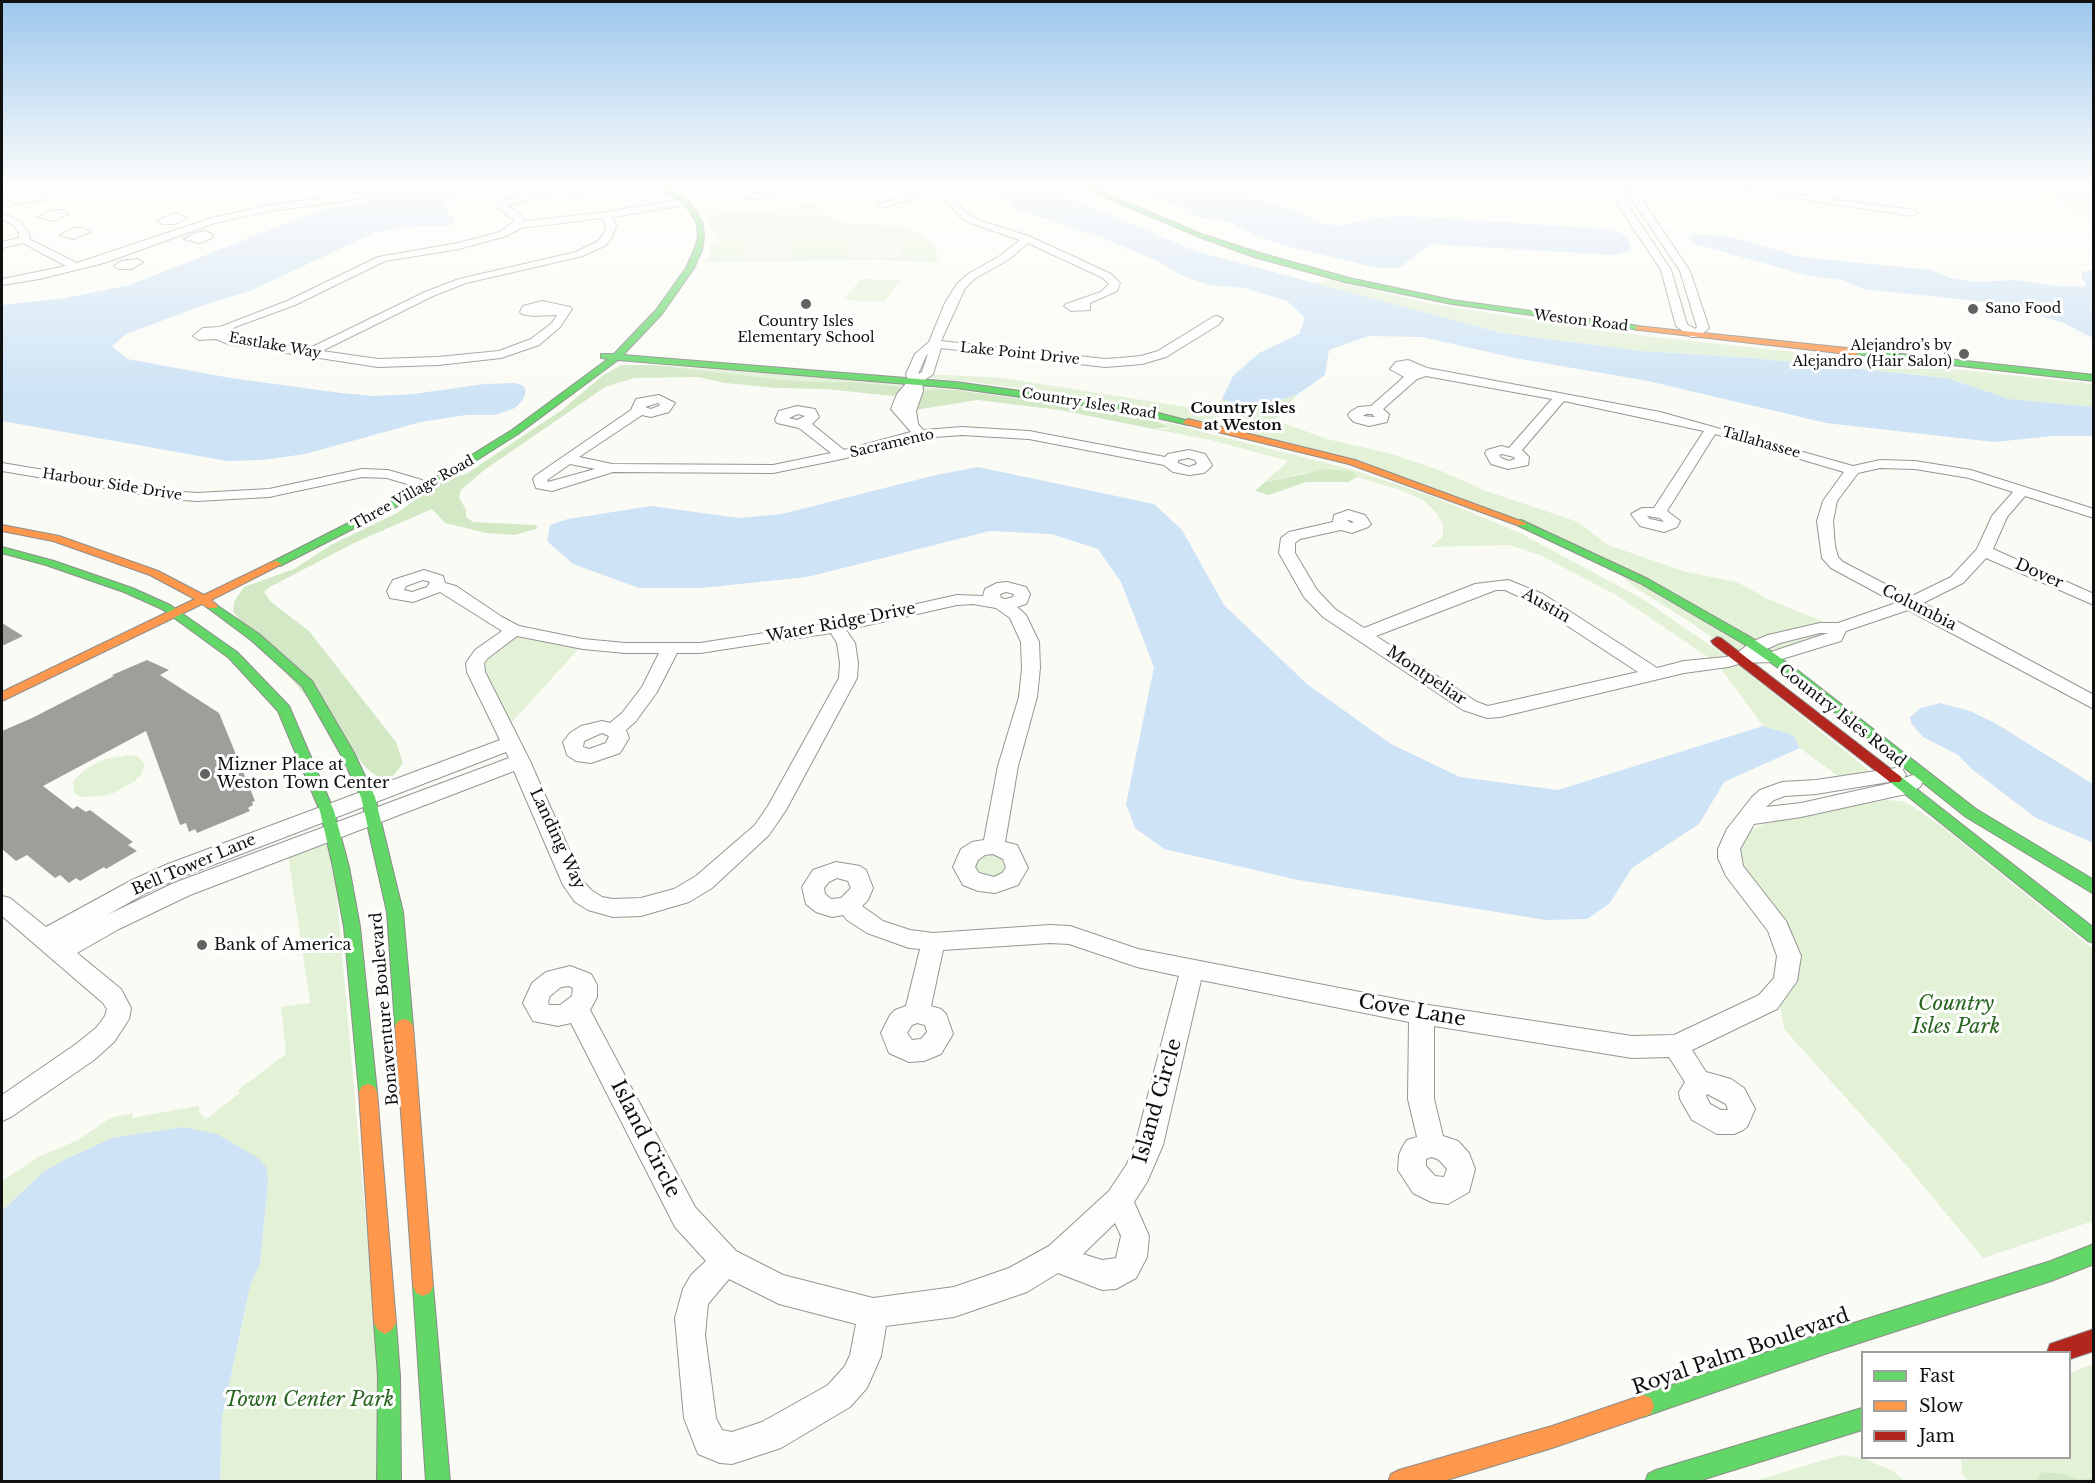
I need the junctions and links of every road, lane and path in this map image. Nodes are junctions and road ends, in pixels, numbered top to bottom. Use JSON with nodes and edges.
{"nodes":[{"id":1,"x":62,"y":257,"type":"edge"},
{"id":2,"x":110,"y":257,"type":"edge"},
{"id":3,"x":396,"y":257,"type":"edge"},
{"id":4,"x":565,"y":257,"type":"edge"},
{"id":5,"x":695,"y":257,"type":"edge"},
{"id":6,"x":1004,"y":257,"type":"edge"},
{"id":7,"x":1011,"y":257,"type":"edge"},
{"id":8,"x":1066,"y":257,"type":"edge"},
{"id":9,"x":1269,"y":257,"type":"edge"},
{"id":10,"x":1298,"y":257,"type":"edge"},
{"id":11,"x":1657,"y":257,"type":"edge"},
{"id":12,"x":1676,"y":257,"type":"edge"},
{"id":13,"x":100,"y":261,"type":"junction"},
{"id":14,"x":999,"y":261,"type":"junction"},
{"id":15,"x":122,"y":264,"type":"dead end"},
{"id":16,"x":82,"y":266,"type":"junction"},
{"id":17,"x":3,"y":279,"type":"edge"},
{"id":18,"x":1082,"y":304,"type":"dead end"},
{"id":19,"x":565,"y":311,"type":"dead end"},
{"id":20,"x":1217,"y":319,"type":"dead end"},
{"id":21,"x":1682,"y":326,"type":"junction"},
{"id":22,"x":1699,"y":331,"type":"junction"},
{"id":23,"x":934,"y":344,"type":"junction"},
{"id":24,"x":308,"y":353,"type":"junction"},
{"id":25,"x":610,"y":356,"type":"junction"},
{"id":26,"x":2094,"y":369,"type":"edge"},
{"id":27,"x":2094,"y":378,"type":"edge"},
{"id":28,"x":915,"y":381,"type":"junction"},
{"id":29,"x":1562,"y":396,"type":"junction"},
{"id":30,"x":1374,"y":410,"type":"dead end"},
{"id":31,"x":639,"y":411,"type":"dead end"},
{"id":32,"x":802,"y":423,"type":"dead end"},
{"id":33,"x":915,"y":429,"type":"junction"},
{"id":34,"x":1712,"y":429,"type":"junction"},
{"id":35,"x":1513,"y":452,"type":"dead end"},
{"id":36,"x":842,"y":455,"type":"junction"},
{"id":37,"x":567,"y":459,"type":"junction"},
{"id":38,"x":1170,"y":462,"type":"dead end"},
{"id":39,"x":2,"y":467,"type":"edge"},
{"id":40,"x":612,"y":468,"type":"junction"},
{"id":41,"x":1852,"y":470,"type":"junction"},
{"id":42,"x":416,"y":476,"type":"junction"},
{"id":43,"x":445,"y":476,"type":"junction"},
{"id":44,"x":2023,"y":490,"type":"junction"},
{"id":45,"x":1659,"y":513,"type":"dead end"},
{"id":46,"x":2094,"y":514,"type":"edge"},
{"id":47,"x":1341,"y":525,"type":"dead end"},
{"id":48,"x":2,"y":528,"type":"edge"},
{"id":49,"x":1556,"y":541,"type":"junction"},
{"id":50,"x":2,"y":550,"type":"edge"},
{"id":51,"x":1984,"y":551,"type":"junction"},
{"id":52,"x":437,"y":586,"type":"dead end"},
{"id":53,"x":199,"y":597,"type":"junction"},
{"id":54,"x":2094,"y":600,"type":"edge"},
{"id":55,"x":1910,"y":603,"type":"junction"},
{"id":56,"x":171,"y":610,"type":"junction"},
{"id":57,"x":836,"y":627,"type":"junction"},
{"id":58,"x":1839,"y":628,"type":"junction"},
{"id":59,"x":514,"y":630,"type":"junction"},
{"id":60,"x":1364,"y":635,"type":"junction"},
{"id":61,"x":1757,"y":646,"type":"junction"},
{"id":62,"x":672,"y":648,"type":"junction"},
{"id":63,"x":1772,"y":657,"type":"junction"},
{"id":64,"x":1741,"y":658,"type":"junction"},
{"id":65,"x":1652,"y":673,"type":"junction"},
{"id":66,"x":2,"y":684,"type":"edge"},
{"id":67,"x":2,"y":697,"type":"edge"},
{"id":68,"x":2094,"y":703,"type":"edge"},
{"id":69,"x":614,"y":730,"type":"dead end"},
{"id":70,"x":516,"y":752,"type":"junction"},
{"id":71,"x":1906,"y":779,"type":"junction"},
{"id":72,"x":370,"y":806,"type":"junction"},
{"id":73,"x":329,"y":821,"type":"junction"},
{"id":74,"x":994,"y":846,"type":"dead end"},
{"id":75,"x":2094,"y":888,"type":"edge"},
{"id":76,"x":2,"y":904,"type":"edge"},
{"id":77,"x":848,"y":905,"type":"dead end"},
{"id":78,"x":2094,"y":937,"type":"edge"},
{"id":79,"x":933,"y":942,"type":"junction"},
{"id":80,"x":52,"y":946,"type":"junction"},
{"id":81,"x":1192,"y":970,"type":"junction"},
{"id":82,"x":575,"y":1009,"type":"dead end"},
{"id":83,"x":917,"y":1013,"type":"dead end"},
{"id":84,"x":1422,"y":1014,"type":"junction"},
{"id":85,"x":1676,"y":1046,"type":"junction"},
{"id":86,"x":1700,"y":1084,"type":"dead end"},
{"id":87,"x":2,"y":1108,"type":"edge"},
{"id":88,"x":1432,"y":1145,"type":"dead end"},
{"id":89,"x":1119,"y":1200,"type":"junction"},
{"id":90,"x":2094,"y":1254,"type":"edge"},
{"id":91,"x":1059,"y":1256,"type":"junction"},
{"id":92,"x":726,"y":1262,"type":"junction"},
{"id":93,"x":873,"y":1313,"type":"junction"},
{"id":94,"x":2094,"y":1340,"type":"edge"},
{"id":95,"x":2064,"y":1351,"type":"edge"},
{"id":96,"x":1861,"y":1420,"type":"edge"},
{"id":97,"x":389,"y":1482,"type":"edge"},
{"id":98,"x":438,"y":1482,"type":"edge"},
{"id":99,"x":1399,"y":1482,"type":"edge"},
{"id":100,"x":1656,"y":1482,"type":"edge"}],
"edges":[{"from":1,"to":16,"type":"street"},
{"from":2,"to":13,"type":"street"},
{"from":3,"to":24,"type":"street","name":"Eastlake Way"},
{"from":4,"to":24,"type":"street"},
{"from":5,"to":25,"type":"main road","name":"Three Village Road"},
{"from":6,"to":14,"type":"street"},
{"from":7,"to":14,"type":"street"},
{"from":8,"to":18,"type":"street"},
{"from":9,"to":22,"type":"main road","name":"Weston Road"},
{"from":10,"to":21,"type":"main road","name":"Weston Road"},
{"from":11,"to":21,"type":"street"},
{"from":12,"to":22,"type":"street"},
{"from":13,"to":15,"type":"street"},
{"from":13,"to":16,"type":"street"},
{"from":14,"to":23,"type":"street"},
{"from":16,"to":17,"type":"street"},
{"from":19,"to":24,"type":"street","name":"Eastlake Way"},
{"from":20,"to":23,"type":"street","name":"Lake Point Drive"},
{"from":21,"to":22,"type":"main road","name":"Weston Road"},
{"from":22,"to":26,"type":"main road","name":"Weston Road"},
{"from":22,"to":27,"type":"main road","name":"Weston Road"},
{"from":23,"to":28,"type":"street"},
{"from":25,"to":28,"type":"main road","name":"Country Isles Road"},
{"from":25,"to":42,"type":"main road","name":"Three Village Road"},
{"from":25,"to":43,"type":"main road","name":"Three Village Road"},
{"from":28,"to":33,"type":"street"},
{"from":28,"to":49,"type":"main road","name":"Country Isles Road"},
{"from":29,"to":30,"type":"street","name":"Tallahassee"},
{"from":29,"to":34,"type":"street","name":"Tallahassee"},
{"from":29,"to":35,"type":"street"},
{"from":31,"to":37,"type":"street","name":"Sacramento"},
{"from":32,"to":36,"type":"street"},
{"from":33,"to":36,"type":"street","name":"Sacramento"},
{"from":33,"to":38,"type":"street","name":"Sacramento"},
{"from":34,"to":41,"type":"street","name":"Tallahassee"},
{"from":34,"to":45,"type":"street"},
{"from":36,"to":40,"type":"street","name":"Sacramento"},
{"from":37,"to":40,"type":"street","name":"Sacramento"},
{"from":37,"to":40,"type":"street","name":"Sacramento"},
{"from":39,"to":42,"type":"street","name":"Harbour Side Drive"},
{"from":41,"to":44,"type":"street","name":"Tallahassee"},
{"from":41,"to":55,"type":"street","name":"Columbia"},
{"from":42,"to":43,"type":"main road"},
{"from":42,"to":53,"type":"main road","name":"Three Village Road"},
{"from":43,"to":53,"type":"main road","name":"Three Village Road"},
{"from":44,"to":46,"type":"street","name":"Tallahassee"},
{"from":44,"to":51,"type":"street"},
{"from":47,"to":60,"type":"street","name":"Montpeliar"},
{"from":48,"to":53,"type":"main road","name":"Bonaventure Boulevard"},
{"from":49,"to":61,"type":"main road","name":"Country Isles Road"},
{"from":49,"to":64,"type":"main road","name":"Country Isles Road"},
{"from":50,"to":56,"type":"main road","name":"Bonaventure Boulevard"},
{"from":51,"to":54,"type":"street","name":"Dover"},
{"from":51,"to":55,"type":"street"},
{"from":52,"to":59,"type":"street","name":"Water Ridge Drive"},
{"from":53,"to":56,"type":"main road","name":"Three Village Road"},
{"from":53,"to":72,"type":"main road","name":"Bonaventure Boulevard"},
{"from":55,"to":58,"type":"street"},
{"from":55,"to":68,"type":"street","name":"Columbia"},
{"from":56,"to":66,"type":"main road","name":"Three Village Road"},
{"from":56,"to":67,"type":"main road","name":"Three Village Road"},
{"from":56,"to":73,"type":"main road","name":"Bonaventure Boulevard"},
{"from":57,"to":62,"type":"street","name":"Water Ridge Drive"},
{"from":57,"to":70,"type":"street","name":"Landing Way"},
{"from":57,"to":74,"type":"street","name":"Water Ridge Drive"},
{"from":58,"to":61,"type":"street"},
{"from":58,"to":63,"type":"street","name":"Montpeliar"},
{"from":59,"to":62,"type":"street","name":"Water Ridge Drive"},
{"from":59,"to":70,"type":"street","name":"Landing Way"},
{"from":60,"to":65,"type":"street","name":"Montpeliar"},
{"from":60,"to":65,"type":"street","name":"Austin"},
{"from":61,"to":63,"type":"main road","name":"Country Isles Road"},
{"from":61,"to":64,"type":"street"},
{"from":62,"to":69,"type":"street"},
{"from":63,"to":64,"type":"street","name":"Montpeliar"},
{"from":63,"to":71,"type":"main road","name":"Country Isles Road"},
{"from":64,"to":65,"type":"street","name":"Montpeliar"},
{"from":64,"to":71,"type":"main road","name":"Country Isles Road"},
{"from":70,"to":72,"type":"street"},
{"from":71,"to":75,"type":"main road","name":"Country Isles Road"},
{"from":71,"to":78,"type":"main road","name":"Country Isles Road"},
{"from":71,"to":85,"type":"street","name":"Cove Lane"},
{"from":72,"to":73,"type":"street","name":"Bell Tower Lane"},
{"from":72,"to":98,"type":"main road","name":"Bonaventure Boulevard"},
{"from":73,"to":80,"type":"street","name":"Bell Tower Lane"},
{"from":73,"to":97,"type":"main road","name":"Bonaventure Boulevard"},
{"from":76,"to":80,"type":"street"},
{"from":77,"to":79,"type":"street","name":"Cove Lane"},
{"from":79,"to":81,"type":"street","name":"Cove Lane"},
{"from":79,"to":83,"type":"street"},
{"from":80,"to":87,"type":"street"},
{"from":81,"to":84,"type":"street","name":"Cove Lane"},
{"from":81,"to":89,"type":"street","name":"Island Circle"},
{"from":82,"to":92,"type":"street","name":"Island Circle"},
{"from":84,"to":85,"type":"street","name":"Cove Lane"},
{"from":84,"to":88,"type":"street"},
{"from":85,"to":86,"type":"street"},
{"from":89,"to":91,"type":"street","name":"Island Circle"},
{"from":89,"to":91,"type":"street"},
{"from":90,"to":99,"type":"main road","name":"Royal Palm Boulevard"},
{"from":91,"to":93,"type":"street","name":"Island Circle"},
{"from":92,"to":93,"type":"street","name":"Island Circle"},
{"from":92,"to":93,"type":"street"},
{"from":94,"to":95,"type":"main road"},
{"from":96,"to":100,"type":"main road"}]}
